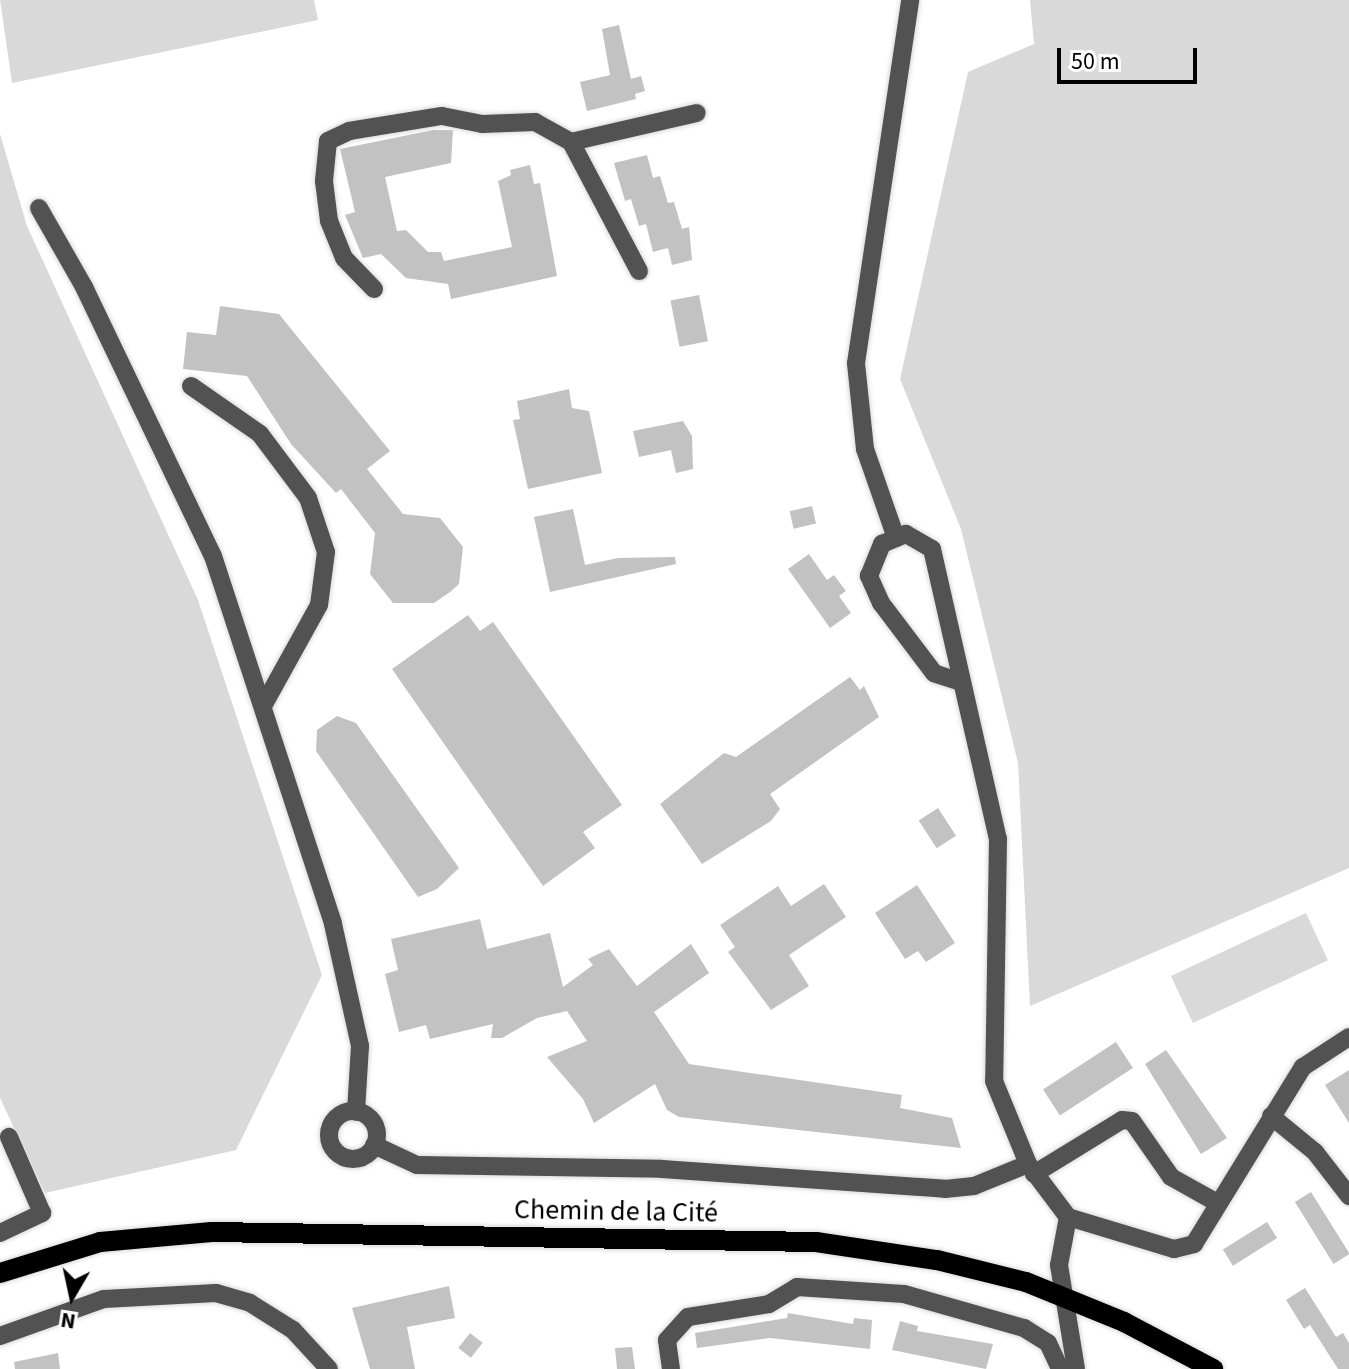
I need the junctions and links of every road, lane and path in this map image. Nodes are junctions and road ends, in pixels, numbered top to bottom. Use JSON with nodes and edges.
{"nodes":[{"id":1,"x":910,"y":0,"type":"edge"},
{"id":2,"x":697,"y":113,"type":"dead end"},
{"id":3,"x":571,"y":142,"type":"junction"},
{"id":4,"x":39,"y":208,"type":"dead end"},
{"id":5,"x":639,"y":271,"type":"dead end"},
{"id":6,"x":374,"y":289,"type":"dead end"},
{"id":7,"x":191,"y":386,"type":"dead end"},
{"id":8,"x":896,"y":538,"type":"junction"},
{"id":9,"x":961,"y":682,"type":"junction"},
{"id":10,"x":263,"y":706,"type":"junction"},
{"id":11,"x":1349,"y":1037,"type":"edge"},
{"id":12,"x":356,"y":1112,"type":"junction"},
{"id":13,"x":1271,"y":1116,"type":"junction"},
{"id":14,"x":9,"y":1137,"type":"dead end"},
{"id":15,"x":374,"y":1145,"type":"junction"},
{"id":16,"x":1031,"y":1169,"type":"junction"},
{"id":17,"x":1349,"y":1196,"type":"edge"},
{"id":18,"x":1216,"y":1202,"type":"junction"},
{"id":19,"x":1068,"y":1217,"type":"junction"},
{"id":20,"x":0,"y":1233,"type":"edge"},
{"id":21,"x":0,"y":1273,"type":"edge"},
{"id":22,"x":1061,"y":1296,"type":"junction"},
{"id":23,"x":0,"y":1336,"type":"edge"},
{"id":24,"x":329,"y":1369,"type":"edge"},
{"id":25,"x":671,"y":1369,"type":"edge"},
{"id":26,"x":1060,"y":1369,"type":"edge"},
{"id":27,"x":1076,"y":1369,"type":"edge"},
{"id":28,"x":1213,"y":1369,"type":"edge"}],
"edges":[{"from":1,"to":8,"type":"street"},
{"from":2,"to":3,"type":"street"},
{"from":3,"to":5,"type":"street"},
{"from":3,"to":6,"type":"street"},
{"from":4,"to":10,"type":"street"},
{"from":7,"to":10,"type":"street"},
{"from":8,"to":9,"type":"street"},
{"from":8,"to":9,"type":"street"},
{"from":9,"to":16,"type":"street"},
{"from":10,"to":12,"type":"street"},
{"from":11,"to":13,"type":"street"},
{"from":12,"to":15,"type":"street"},
{"from":12,"to":15,"type":"street"},
{"from":13,"to":17,"type":"street"},
{"from":13,"to":18,"type":"street"},
{"from":14,"to":20,"type":"street"},
{"from":15,"to":16,"type":"street"},
{"from":16,"to":18,"type":"street"},
{"from":16,"to":19,"type":"street"},
{"from":18,"to":19,"type":"street"},
{"from":19,"to":22,"type":"street"},
{"from":21,"to":22,"type":"main road","name":"Chemin de la Cité"},
{"from":22,"to":27,"type":"street"},
{"from":22,"to":28,"type":"main road","name":"Chemin de la Cité"},
{"from":23,"to":24,"type":"street"},
{"from":25,"to":26,"type":"street"}]}
